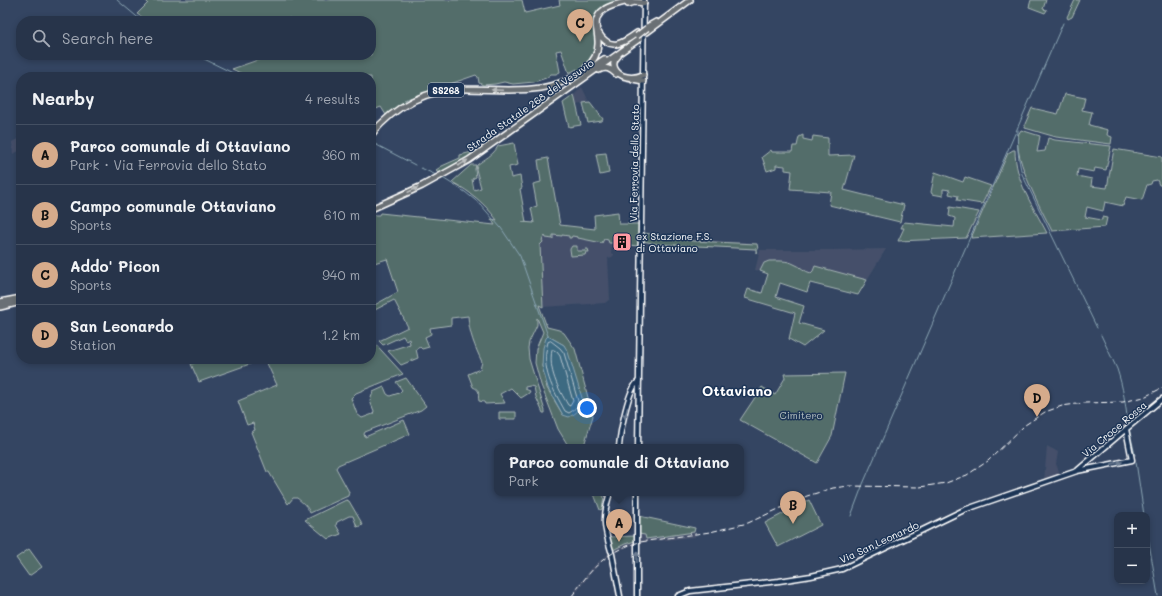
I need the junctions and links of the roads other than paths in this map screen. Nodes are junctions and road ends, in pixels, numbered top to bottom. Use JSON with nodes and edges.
{"nodes":[{"id":1,"x":632,"y":0,"type":"edge"},
{"id":2,"x":685,"y":0,"type":"edge"},
{"id":3,"x":690,"y":0,"type":"edge"},
{"id":4,"x":644,"y":1,"type":"edge"},
{"id":5,"x":647,"y":29,"type":"junction"},
{"id":6,"x":636,"y":37,"type":"junction"},
{"id":7,"x":580,"y":76,"type":"junction"},
{"id":8,"x":643,"y":78,"type":"junction"},
{"id":9,"x":376,"y":130,"type":"edge"},
{"id":10,"x":376,"y":207,"type":"edge"},
{"id":11,"x":16,"y":299,"type":"edge"},
{"id":12,"x":0,"y":302,"type":"edge"},
{"id":13,"x":16,"y":303,"type":"edge"},
{"id":14,"x":0,"y":307,"type":"edge"},
{"id":15,"x":639,"y":381,"type":"junction"},
{"id":16,"x":1162,"y":400,"type":"edge"},
{"id":17,"x":1126,"y":428,"type":"junction"},
{"id":18,"x":619,"y":444,"type":"edge"},
{"id":19,"x":638,"y":444,"type":"edge"},
{"id":20,"x":1078,"y":470,"type":"junction"},
{"id":21,"x":609,"y":496,"type":"edge"},
{"id":22,"x":637,"y":496,"type":"edge"},
{"id":23,"x":620,"y":596,"type":"edge"},
{"id":24,"x":637,"y":596,"type":"edge"},
{"id":25,"x":678,"y":596,"type":"edge"}],
"edges":[{"from":1,"to":7,"type":"highway"},
{"from":2,"to":5,"type":"highway","name":"Strada Statale 268 del Vesuvio","number":"SS268"},
{"from":3,"to":5,"type":"highway","name":"Strada Statale 268 del Vesuvio","number":"SS268"},
{"from":4,"to":6,"type":"highway"},
{"from":4,"to":8,"type":"main road","name":"Via Ferrovia dello Stato"},
{"from":5,"to":6,"type":"highway","name":"Strada Statale 268 del Vesuvio","number":"SS268"},
{"from":6,"to":7,"type":"highway","name":"Strada Statale 268 del Vesuvio","number":"SS268"},
{"from":6,"to":8,"type":"highway"},
{"from":7,"to":8,"type":"highway"},
{"from":7,"to":9,"type":"highway","name":"Strada Statale 268 del Vesuvio","number":"SS268","one_way":true},
{"from":10,"to":7,"type":"highway","name":"Strada Statale 268 del Vesuvio","number":"SS268","one_way":true},
{"from":8,"to":15,"type":"main road","name":"Via Ferrovia dello Stato"},
{"from":11,"to":12,"type":"highway"},
{"from":13,"to":14,"type":"highway"},
{"from":15,"to":18,"type":"main road","one_way":true},
{"from":15,"to":19,"type":"main road","name":"Via Ferrovia dello Stato"},
{"from":16,"to":17,"type":"main road","name":"Via Croce Rossa"},
{"from":17,"to":20,"type":"main road","name":"Via Croce Rossa"},
{"from":20,"to":17,"type":"main road","one_way":true},
{"from":20,"to":25,"type":"main road","name":"Via San Leonardo"},
{"from":21,"to":23,"type":"main road"},
{"from":24,"to":22,"type":"main road","one_way":true}]}
